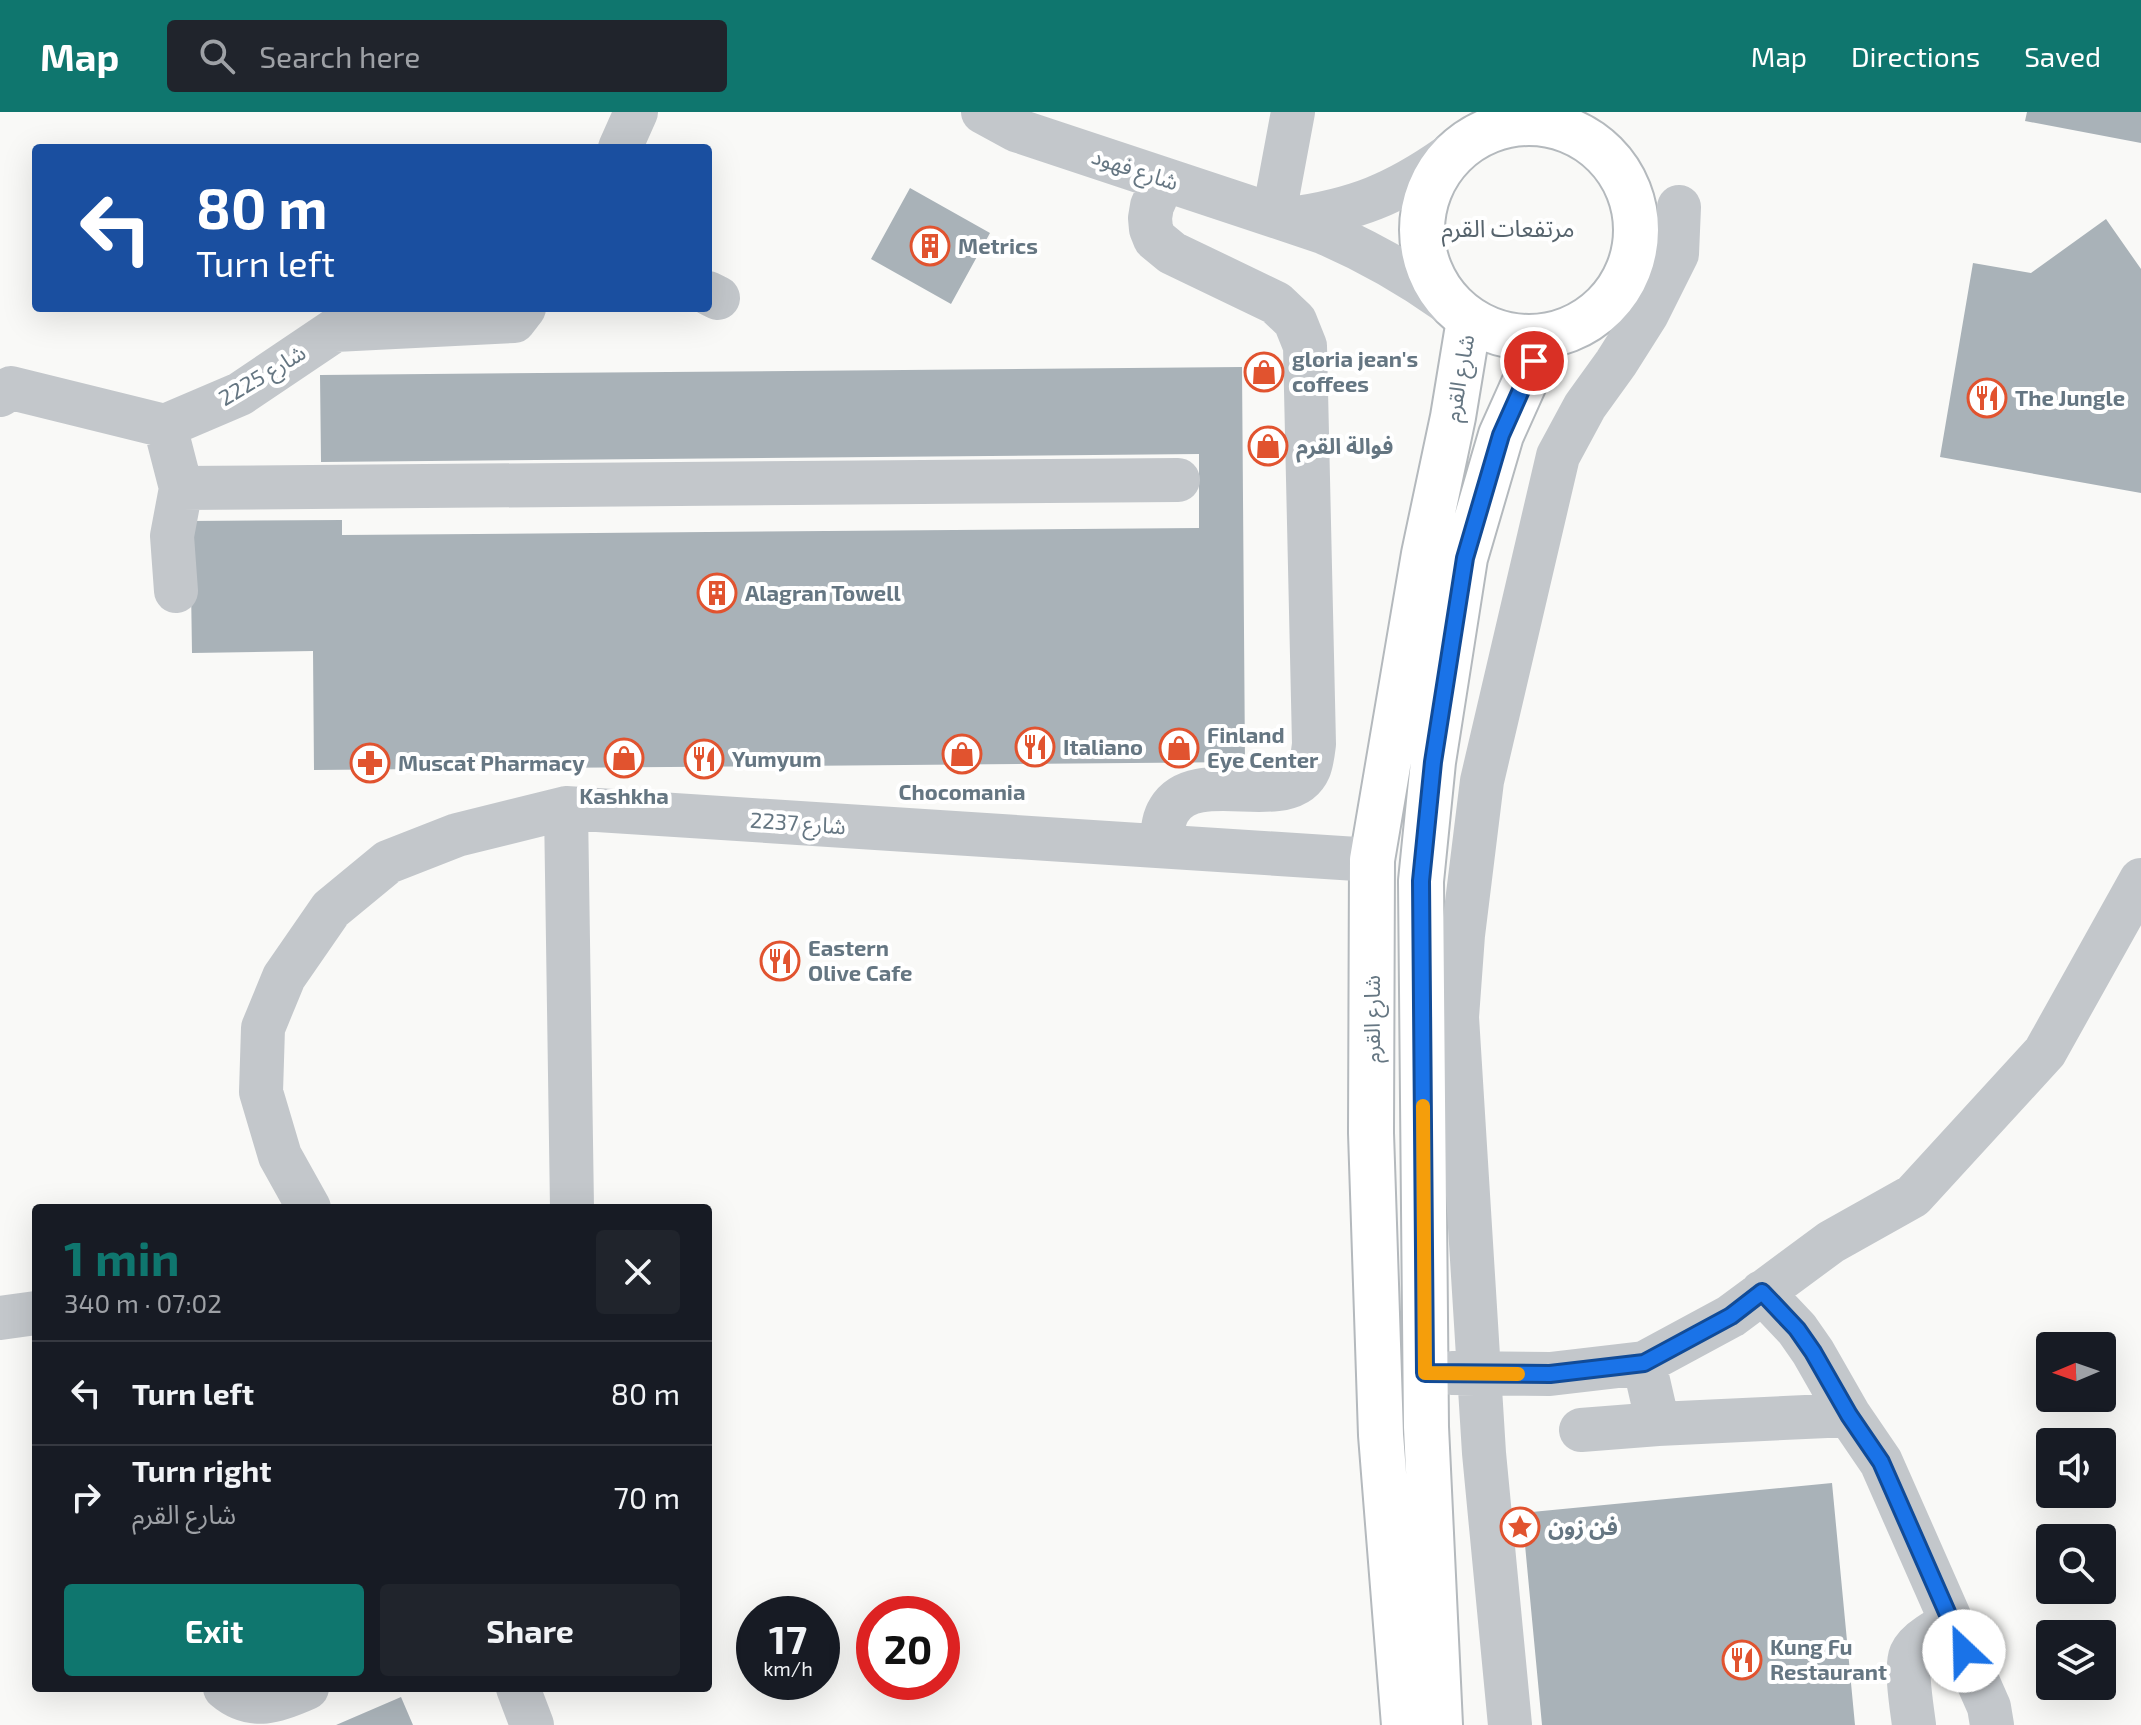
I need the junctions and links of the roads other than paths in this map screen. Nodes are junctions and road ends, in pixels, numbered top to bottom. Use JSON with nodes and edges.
{"nodes":[{"id":1,"x":636,"y":112,"type":"edge"},
{"id":2,"x":983,"y":112,"type":"edge"},
{"id":3,"x":1293,"y":112,"type":"edge"},
{"id":4,"x":1505,"y":119,"type":"edge"},
{"id":5,"x":1606,"y":131,"type":"edge"},
{"id":6,"x":622,"y":144,"type":"edge"},
{"id":7,"x":1449,"y":156,"type":"junction"},
{"id":8,"x":1164,"y":179,"type":"junction"},
{"id":9,"x":1679,"y":207,"type":"dead end"},
{"id":10,"x":1282,"y":217,"type":"junction"},
{"id":11,"x":1458,"y":311,"type":"junction"},
{"id":12,"x":521,"y":312,"type":"edge"},
{"id":13,"x":407,"y":316,"type":"edge"},
{"id":14,"x":1545,"y":337,"type":"junction"},
{"id":15,"x":0,"y":395,"type":"edge"},
{"id":16,"x":165,"y":426,"type":"junction"},
{"id":17,"x":1178,"y":480,"type":"dead end"},
{"id":18,"x":181,"y":488,"type":"junction"},
{"id":19,"x":176,"y":591,"type":"dead end"},
{"id":20,"x":566,"y":808,"type":"junction"},
{"id":21,"x":1161,"y":846,"type":"junction"},
{"id":22,"x":1372,"y":860,"type":"junction"},
{"id":23,"x":2141,"y":880,"type":"edge"},
{"id":24,"x":307,"y":1204,"type":"edge"},
{"id":25,"x":572,"y":1204,"type":"edge"},
{"id":26,"x":1762,"y":1292,"type":"junction"},
{"id":27,"x":32,"y":1314,"type":"edge"},
{"id":28,"x":0,"y":1318,"type":"edge"},
{"id":29,"x":1644,"y":1363,"type":"junction"},
{"id":30,"x":1425,"y":1373,"type":"junction"},
{"id":31,"x":1479,"y":1374,"type":"junction"},
{"id":32,"x":1849,"y":1415,"type":"junction"},
{"id":33,"x":1658,"y":1424,"type":"junction"},
{"id":34,"x":1581,"y":1430,"type":"dead end"},
{"id":35,"x":1484,"y":1453,"type":"junction"},
{"id":36,"x":1952,"y":1623,"type":"junction"},
{"id":37,"x":228,"y":1692,"type":"edge"},
{"id":38,"x":298,"y":1692,"type":"edge"},
{"id":39,"x":520,"y":1692,"type":"edge"},
{"id":40,"x":1998,"y":1719,"type":"edge"},
{"id":41,"x":532,"y":1725,"type":"edge"},
{"id":42,"x":1404,"y":1725,"type":"edge"},
{"id":43,"x":1440,"y":1725,"type":"edge"},
{"id":44,"x":1510,"y":1725,"type":"edge"},
{"id":45,"x":1914,"y":1725,"type":"edge"}],
"edges":[{"from":1,"to":6,"type":"street"},
{"from":2,"to":8,"type":"street","name":"شارع فهود"},
{"from":3,"to":10,"type":"street"},
{"from":4,"to":5,"type":"main road"},
{"from":4,"to":7,"type":"main road"},
{"from":5,"to":14,"type":"main road"},
{"from":7,"to":10,"type":"street","name":"شارع فهود"},
{"from":7,"to":11,"type":"main road"},
{"from":8,"to":10,"type":"street","name":"شارع فهود"},
{"from":8,"to":21,"type":"street"},
{"from":9,"to":31,"type":"street"},
{"from":10,"to":11,"type":"street","name":"شارع فهود"},
{"from":11,"to":14,"type":"main road"},
{"from":11,"to":22,"type":"main road","name":"شارع القرم"},
{"from":12,"to":13,"type":"street","name":"شارع 2225"},
{"from":13,"to":16,"type":"street","name":"شارع 2225"},
{"from":14,"to":30,"type":"main road"},
{"from":15,"to":16,"type":"street"},
{"from":16,"to":18,"type":"street"},
{"from":17,"to":18,"type":"street"},
{"from":18,"to":19,"type":"street"},
{"from":20,"to":21,"type":"street","name":"2237 شارع"},
{"from":20,"to":24,"type":"street","name":"2237 شارع"},
{"from":20,"to":25,"type":"street"},
{"from":21,"to":22,"type":"street","name":"2237 شارع"},
{"from":22,"to":42,"type":"main road","name":"شارع القرم"},
{"from":23,"to":26,"type":"street"},
{"from":26,"to":29,"type":"street"},
{"from":26,"to":32,"type":"street"},
{"from":27,"to":28,"type":"street"},
{"from":29,"to":31,"type":"street"},
{"from":29,"to":33,"type":"street"},
{"from":30,"to":31,"type":"street"},
{"from":30,"to":35,"type":"street"},
{"from":30,"to":43,"type":"main road"},
{"from":31,"to":35,"type":"street"},
{"from":32,"to":33,"type":"street"},
{"from":32,"to":36,"type":"street"},
{"from":33,"to":34,"type":"street"},
{"from":35,"to":44,"type":"street"},
{"from":36,"to":40,"type":"street"},
{"from":36,"to":45,"type":"street"},
{"from":37,"to":38,"type":"street"},
{"from":39,"to":41,"type":"street"}]}
